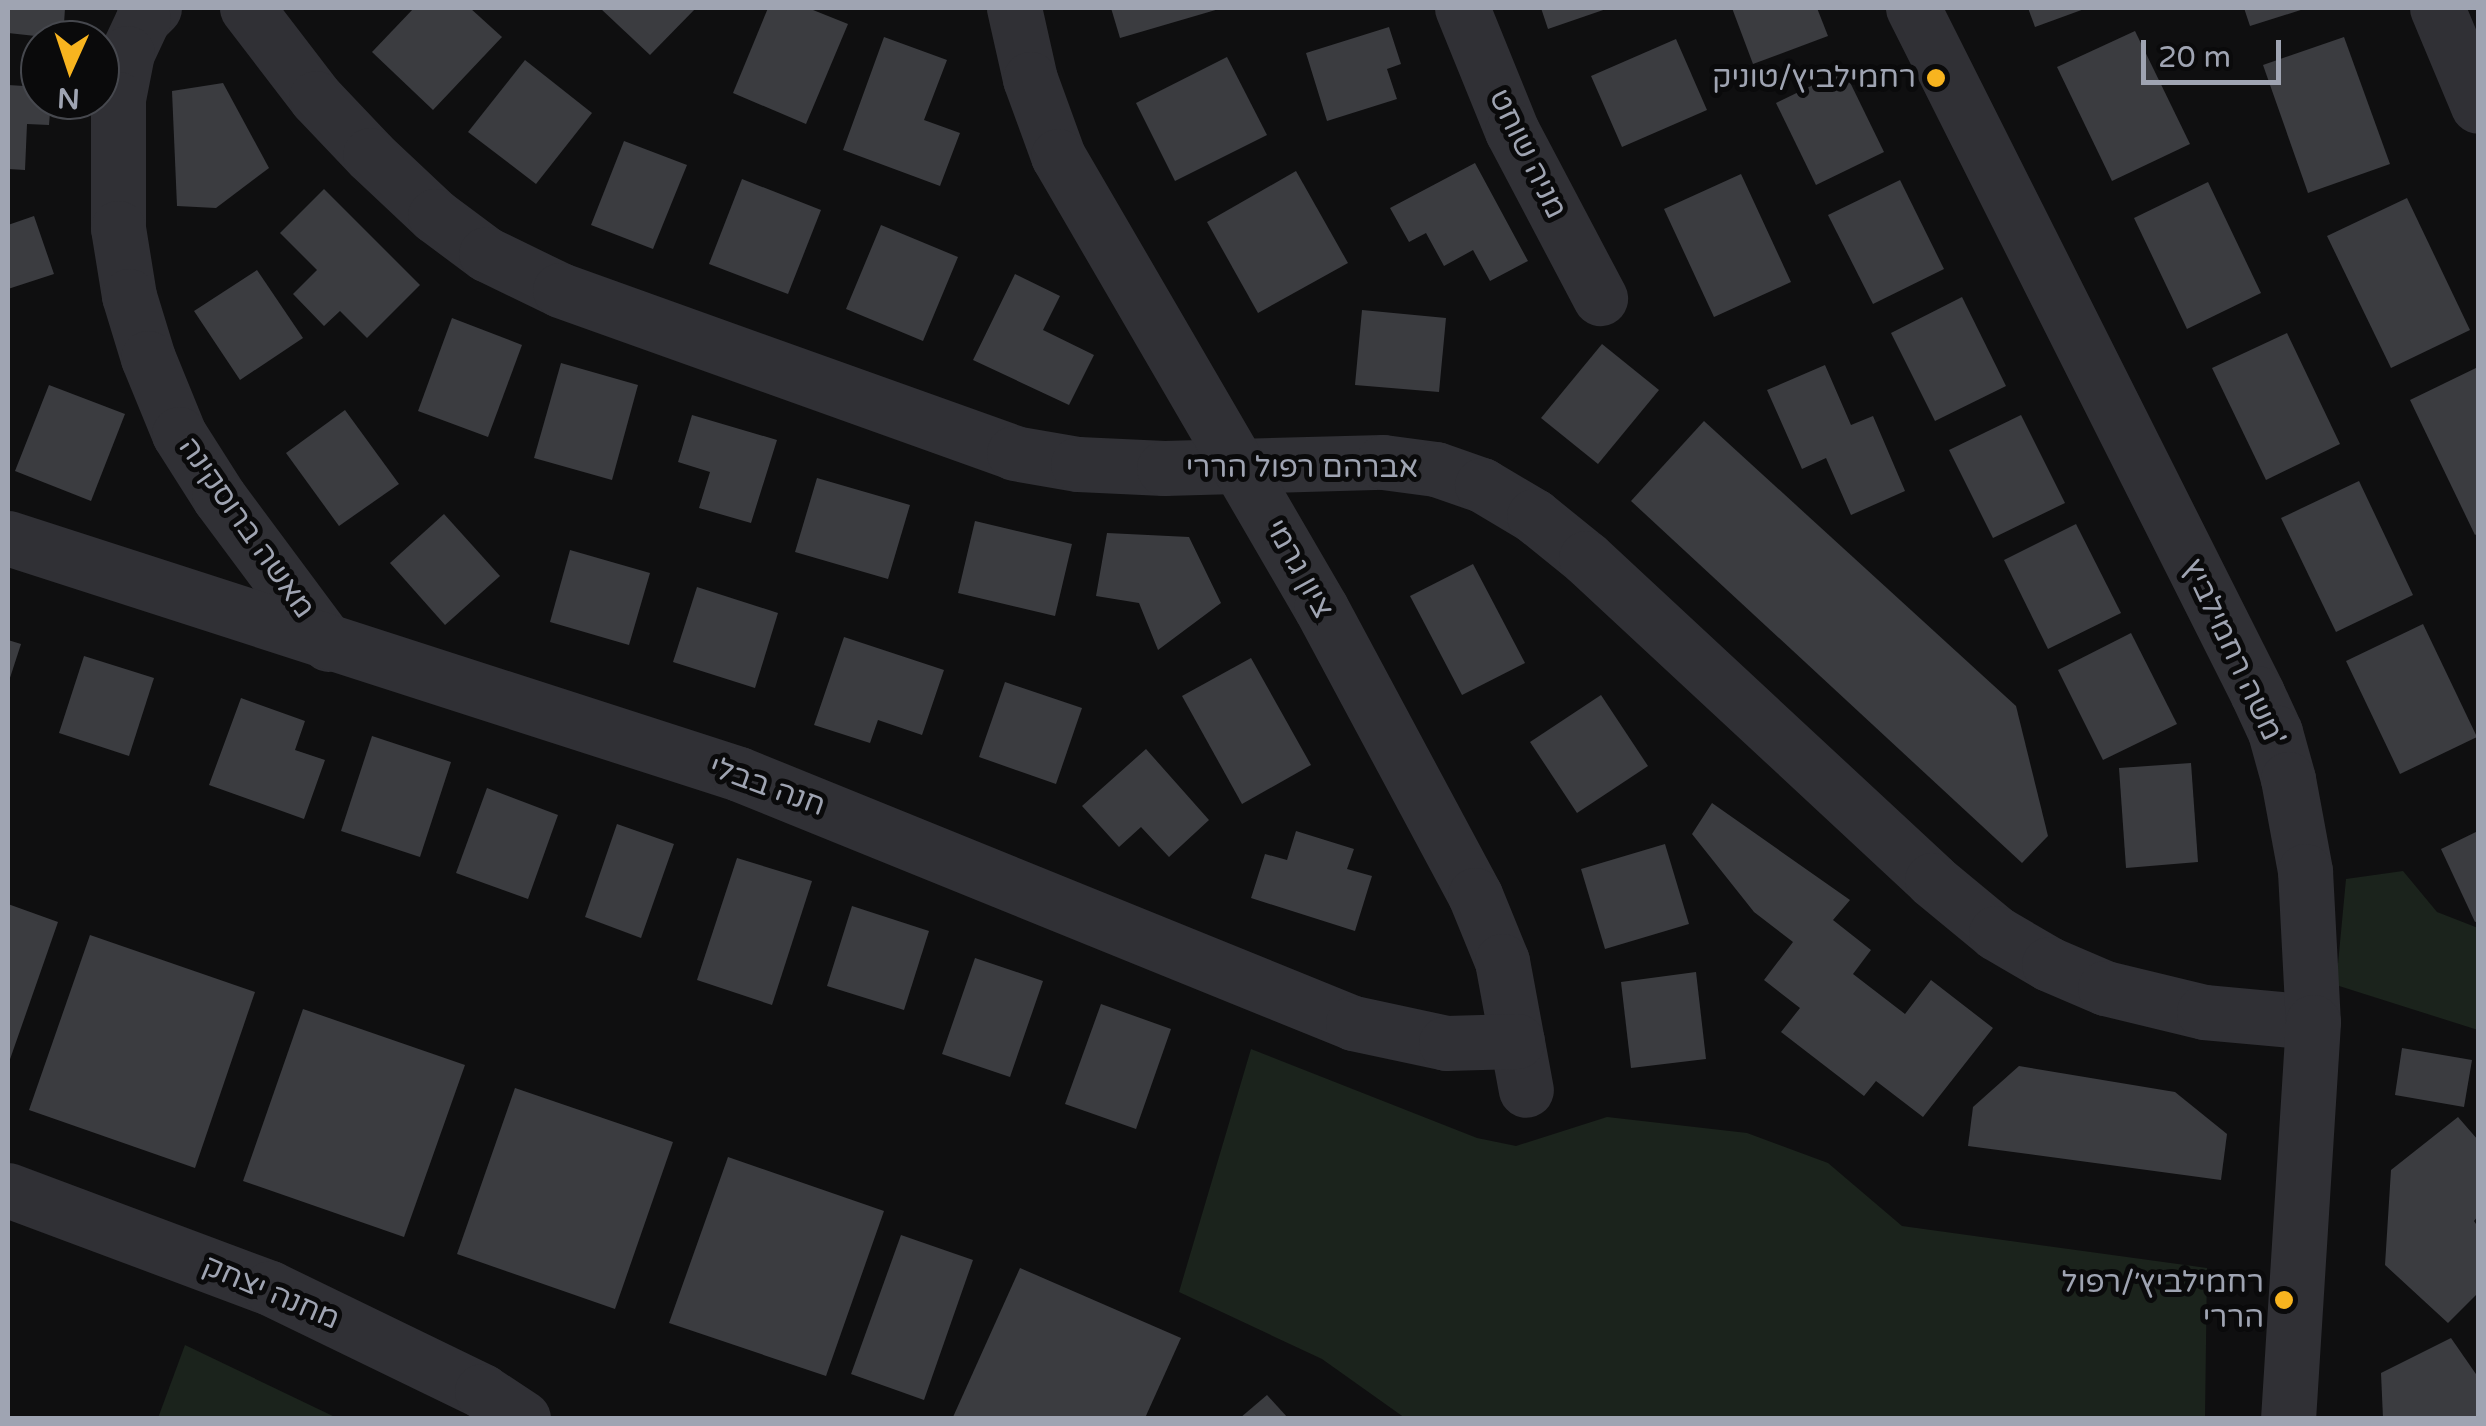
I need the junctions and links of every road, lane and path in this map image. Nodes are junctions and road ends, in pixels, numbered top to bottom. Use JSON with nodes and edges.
{"nodes":[{"id":1,"x":154,"y":8,"type":"edge"},
{"id":2,"x":247,"y":8,"type":"edge"},
{"id":3,"x":1014,"y":8,"type":"edge"},
{"id":4,"x":1462,"y":8,"type":"edge"},
{"id":5,"x":1914,"y":8,"type":"edge"},
{"id":6,"x":2437,"y":8,"type":"edge"},
{"id":7,"x":2478,"y":106,"type":"edge"},
{"id":8,"x":1600,"y":298,"type":"dead end"},
{"id":9,"x":1240,"y":464,"type":"junction"},
{"id":10,"x":8,"y":538,"type":"edge"},
{"id":11,"x":328,"y":644,"type":"junction"},
{"id":12,"x":2313,"y":1022,"type":"junction"},
{"id":13,"x":1522,"y":1066,"type":"joint"},
{"id":14,"x":8,"y":1190,"type":"edge"},
{"id":15,"x":523,"y":1418,"type":"edge"},
{"id":16,"x":2288,"y":1418,"type":"edge"}],
"edges":[{"from":1,"to":11,"type":"street","name":"מאשה ברוסקינה"},
{"from":2,"to":9,"type":"street","name":"אברהם רפול הררי"},
{"from":3,"to":9,"type":"street","name":"ציון גרמי"},
{"from":4,"to":8,"type":"street","name":"מניה שוחט"},
{"from":5,"to":12,"type":"street","name":"משה רחמילביץ'"},
{"from":6,"to":7,"type":"street"},
{"from":9,"to":12,"type":"street","name":"אברהם רפול הררי"},
{"from":9,"to":13,"type":"street","name":"ציון גרמי"},
{"from":10,"to":11,"type":"street","name":"חנה בבלי"},
{"from":11,"to":13,"type":"street","name":"חנה בבלי"},
{"from":12,"to":16,"type":"street","name":"משה רחמילביץ'"},
{"from":14,"to":15,"type":"street","name":"מחנה יצחק"}]}
